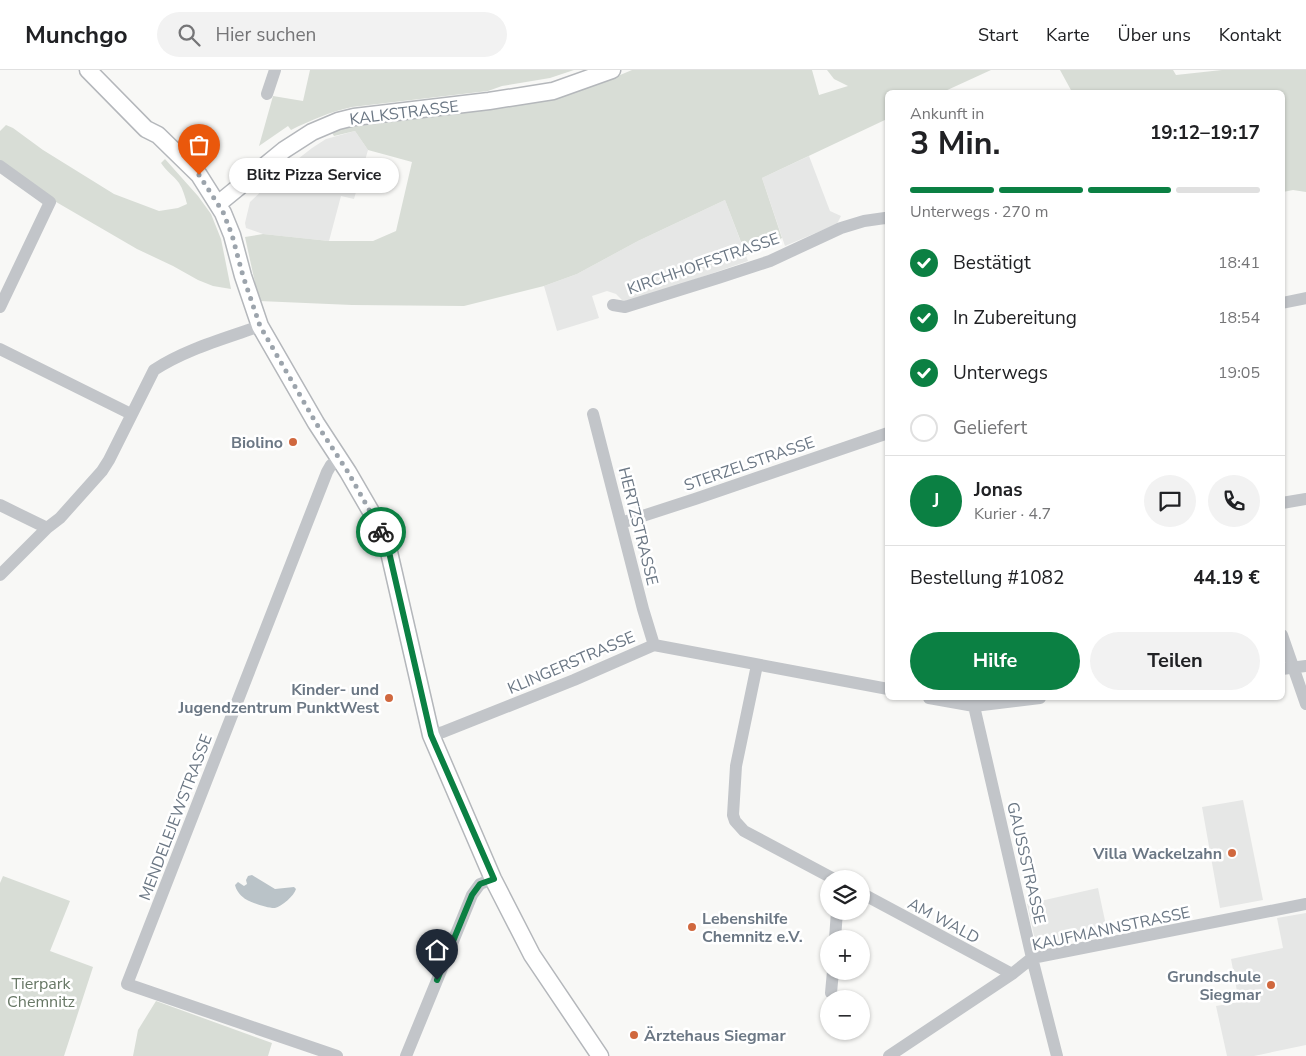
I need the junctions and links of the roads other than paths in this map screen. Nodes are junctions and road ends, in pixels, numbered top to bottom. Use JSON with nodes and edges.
{"nodes":[{"id":1,"x":88,"y":70,"type":"edge"},
{"id":2,"x":275,"y":70,"type":"edge"},
{"id":3,"x":612,"y":70,"type":"edge"},
{"id":4,"x":267,"y":94,"type":"dead end"},
{"id":5,"x":0,"y":166,"type":"edge"},
{"id":6,"x":218,"y":204,"type":"junction"},
{"id":7,"x":885,"y":218,"type":"edge"},
{"id":8,"x":1306,"y":298,"type":"edge"},
{"id":9,"x":1285,"y":302,"type":"edge"},
{"id":10,"x":613,"y":305,"type":"dead end"},
{"id":11,"x":0,"y":306,"type":"edge"},
{"id":12,"x":260,"y":326,"type":"junction"},
{"id":13,"x":0,"y":349,"type":"edge"},
{"id":14,"x":132,"y":414,"type":"junction"},
{"id":15,"x":594,"y":414,"type":"dead end"},
{"id":16,"x":885,"y":434,"type":"edge"},
{"id":17,"x":340,"y":459,"type":"junction"},
{"id":18,"x":1306,"y":499,"type":"edge"},
{"id":19,"x":1285,"y":502,"type":"edge"},
{"id":20,"x":0,"y":505,"type":"edge"},
{"id":21,"x":621,"y":523,"type":"junction"},
{"id":22,"x":47,"y":528,"type":"junction"},
{"id":23,"x":0,"y":575,"type":"edge"},
{"id":24,"x":1285,"y":643,"type":"edge"},
{"id":25,"x":654,"y":645,"type":"junction"},
{"id":26,"x":758,"y":665,"type":"junction"},
{"id":27,"x":1294,"y":668,"type":"edge"},
{"id":28,"x":885,"y":688,"type":"edge"},
{"id":29,"x":940,"y":700,"type":"edge"},
{"id":30,"x":1024,"y":700,"type":"edge"},
{"id":31,"x":1306,"y":704,"type":"edge"},
{"id":32,"x":974,"y":706,"type":"junction"},
{"id":33,"x":431,"y":735,"type":"junction"},
{"id":34,"x":820,"y":872,"type":"edge"},
{"id":35,"x":494,"y":879,"type":"junction"},
{"id":36,"x":870,"y":898,"type":"edge"},
{"id":37,"x":1306,"y":904,"type":"edge"},
{"id":38,"x":1032,"y":958,"type":"junction"},
{"id":39,"x":1012,"y":974,"type":"junction"},
{"id":40,"x":337,"y":1056,"type":"edge"},
{"id":41,"x":406,"y":1056,"type":"edge"},
{"id":42,"x":600,"y":1056,"type":"edge"},
{"id":43,"x":889,"y":1056,"type":"edge"},
{"id":44,"x":1057,"y":1056,"type":"edge"}],
"edges":[{"from":1,"to":6,"type":"main road"},
{"from":2,"to":4,"type":"street"},
{"from":3,"to":6,"type":"main road","name":"KALKSTRASSE"},
{"from":5,"to":11,"type":"street"},
{"from":6,"to":12,"type":"main road"},
{"from":7,"to":10,"type":"street","name":"KIRCHHOFFSTRASSE"},
{"from":8,"to":9,"type":"street"},
{"from":12,"to":14,"type":"street"},
{"from":12,"to":17,"type":"main road"},
{"from":13,"to":14,"type":"street"},
{"from":14,"to":22,"type":"street"},
{"from":15,"to":21,"type":"street","name":"HERTZSTRASSE"},
{"from":16,"to":21,"type":"street","name":"STERZELSTRASSE"},
{"from":17,"to":33,"type":"main road"},
{"from":17,"to":40,"type":"street","name":"MENDELEJEWSTRASSE"},
{"from":18,"to":19,"type":"street"},
{"from":20,"to":22,"type":"street"},
{"from":21,"to":25,"type":"street","name":"HERTZSTRASSE"},
{"from":22,"to":23,"type":"street"},
{"from":24,"to":27,"type":"street"},
{"from":25,"to":26,"type":"street","name":"KLINGERSTRASSE"},
{"from":25,"to":33,"type":"street","name":"KLINGERSTRASSE"},
{"from":26,"to":28,"type":"street","name":"KLINGERSTRASSE"},
{"from":26,"to":34,"type":"street"},
{"from":27,"to":31,"type":"street"},
{"from":29,"to":32,"type":"street"},
{"from":30,"to":32,"type":"street"},
{"from":32,"to":38,"type":"street","name":"GAUSSSTRASSE"},
{"from":33,"to":35,"type":"main road"},
{"from":35,"to":41,"type":"street"},
{"from":35,"to":42,"type":"main road"},
{"from":36,"to":39,"type":"street","name":"AM WALD"},
{"from":37,"to":38,"type":"street","name":"KAUFMANNSTRASSE"},
{"from":38,"to":39,"type":"street","name":"KAUFMANNSTRASSE"},
{"from":38,"to":44,"type":"street","name":"GAUSSSTRASSE"},
{"from":39,"to":43,"type":"street","name":"KAUFMANNSTRASSE"}]}
